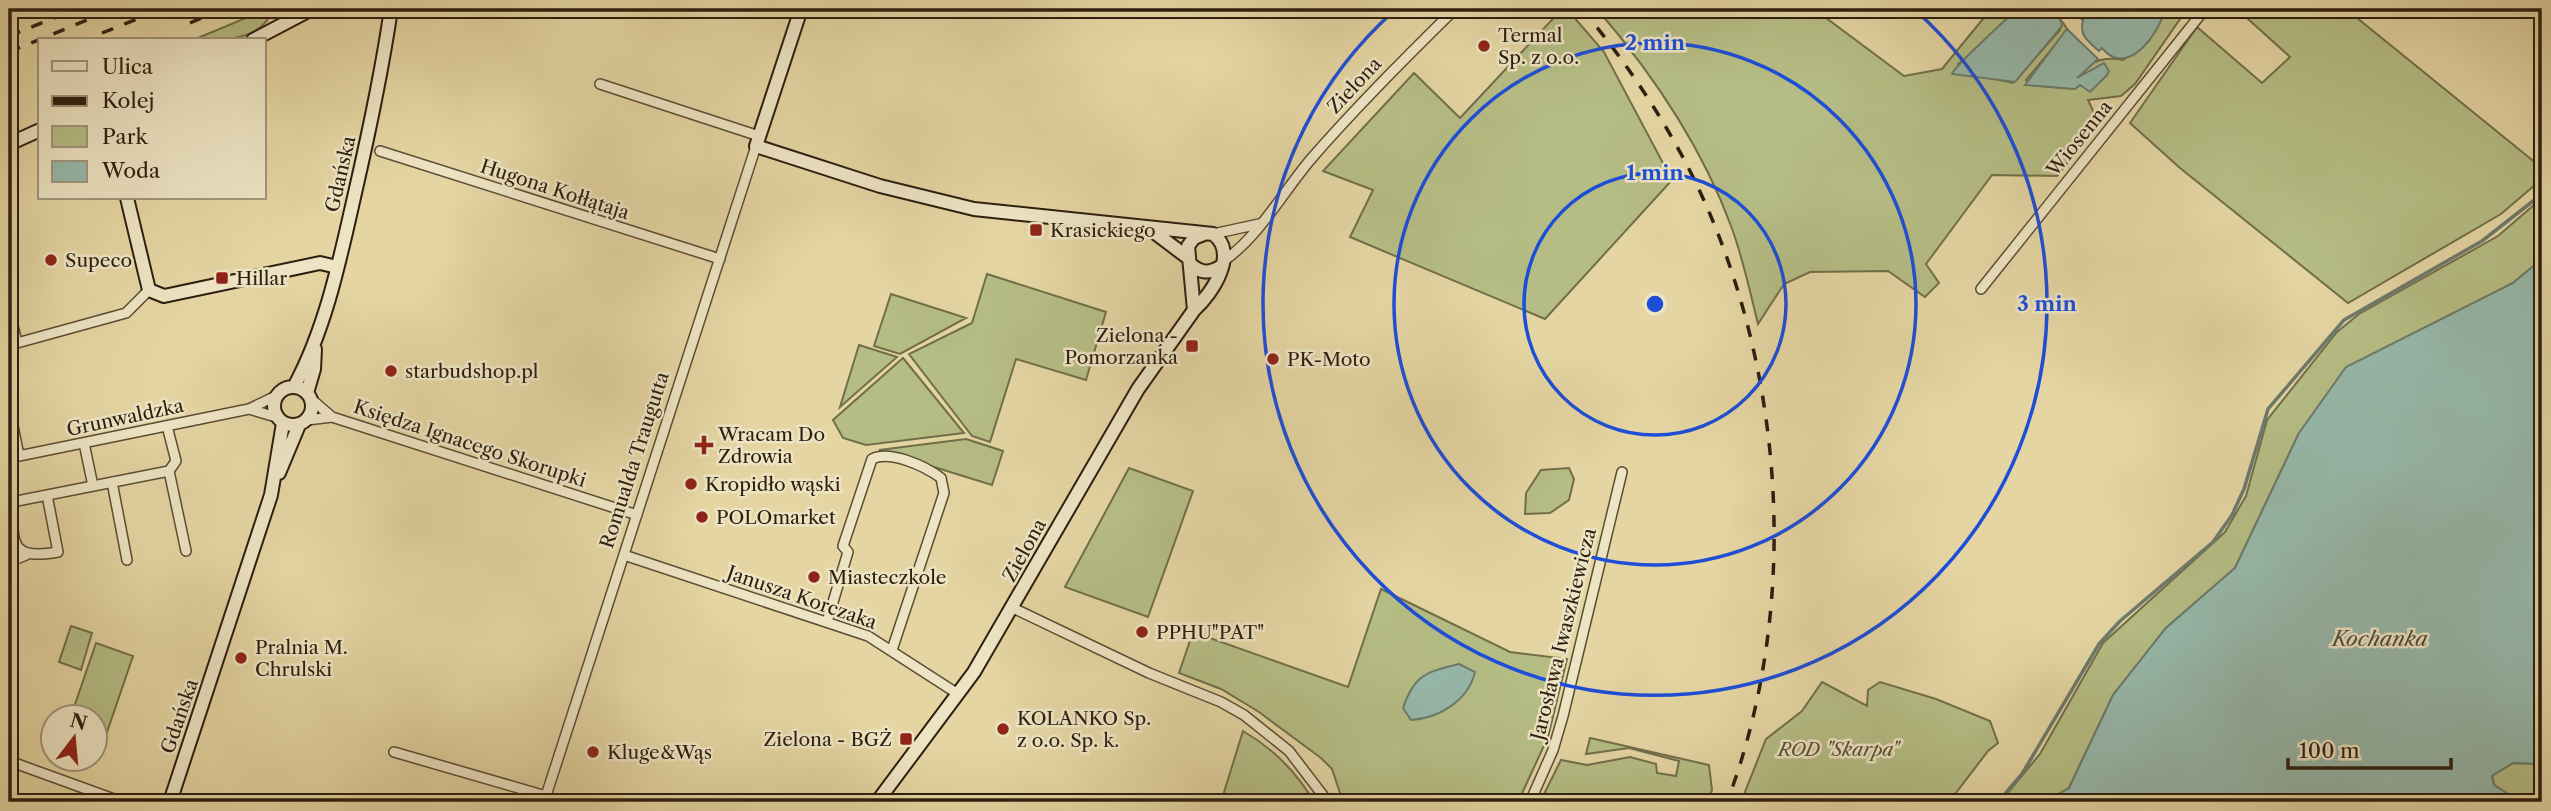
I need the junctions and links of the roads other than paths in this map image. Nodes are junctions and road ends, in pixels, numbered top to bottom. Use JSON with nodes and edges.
{"nodes":[{"id":1,"x":312,"y":9,"type":"edge"},
{"id":2,"x":391,"y":9,"type":"edge"},
{"id":3,"x":801,"y":9,"type":"edge"},
{"id":4,"x":1455,"y":9,"type":"edge"},
{"id":5,"x":2205,"y":9,"type":"edge"},
{"id":6,"x":257,"y":38,"type":"edge"},
{"id":7,"x":600,"y":84,"type":"dead end"},
{"id":8,"x":38,"y":131,"type":"edge"},
{"id":9,"x":758,"y":141,"type":"junction"},
{"id":10,"x":9,"y":144,"type":"edge"},
{"id":11,"x":380,"y":151,"type":"dead end"},
{"id":12,"x":127,"y":200,"type":"edge"},
{"id":13,"x":1259,"y":223,"type":"junction"},
{"id":14,"x":1150,"y":229,"type":"junction"},
{"id":15,"x":1208,"y":234,"type":"junction"},
{"id":16,"x":720,"y":259,"type":"junction"},
{"id":17,"x":1188,"y":260,"type":"junction"},
{"id":18,"x":1223,"y":263,"type":"junction"},
{"id":19,"x":337,"y":267,"type":"junction"},
{"id":20,"x":1981,"y":289,"type":"dead end"},
{"id":21,"x":149,"y":290,"type":"junction"},
{"id":22,"x":9,"y":309,"type":"edge"},
{"id":23,"x":1194,"y":310,"type":"junction"},
{"id":24,"x":316,"y":345,"type":"junction"},
{"id":25,"x":294,"y":387,"type":"junction"},
{"id":26,"x":276,"y":396,"type":"junction"},
{"id":27,"x":309,"y":396,"type":"junction"},
{"id":28,"x":9,"y":406,"type":"edge"},
{"id":29,"x":248,"y":409,"type":"junction"},
{"id":30,"x":332,"y":416,"type":"junction"},
{"id":31,"x":280,"y":420,"type":"junction"},
{"id":32,"x":303,"y":422,"type":"junction"},
{"id":33,"x":167,"y":426,"type":"junction"},
{"id":34,"x":84,"y":443,"type":"junction"},
{"id":35,"x":14,"y":457,"type":"edge"},
{"id":36,"x":169,"y":471,"type":"junction"},
{"id":37,"x":1622,"y":472,"type":"dead end"},
{"id":38,"x":112,"y":482,"type":"junction"},
{"id":39,"x":275,"y":482,"type":"junction"},
{"id":40,"x":93,"y":486,"type":"junction"},
{"id":41,"x":9,"y":488,"type":"edge"},
{"id":42,"x":47,"y":495,"type":"junction"},
{"id":43,"x":12,"y":502,"type":"junction"},
{"id":44,"x":637,"y":515,"type":"junction"},
{"id":45,"x":186,"y":551,"type":"dead end"},
{"id":46,"x":26,"y":555,"type":"junction"},
{"id":47,"x":624,"y":555,"type":"junction"},
{"id":48,"x":127,"y":560,"type":"dead end"},
{"id":49,"x":9,"y":562,"type":"edge"},
{"id":50,"x":1013,"y":608,"type":"junction"},
{"id":51,"x":827,"y":622,"type":"junction"},
{"id":52,"x":892,"y":650,"type":"junction"},
{"id":53,"x":958,"y":694,"type":"junction"},
{"id":54,"x":394,"y":752,"type":"dead end"},
{"id":55,"x":9,"y":761,"type":"edge"},
{"id":56,"x":545,"y":799,"type":"edge"},
{"id":57,"x":122,"y":802,"type":"edge"},
{"id":58,"x":170,"y":802,"type":"edge"},
{"id":59,"x":877,"y":802,"type":"edge"},
{"id":60,"x":1328,"y":802,"type":"edge"},
{"id":61,"x":1530,"y":802,"type":"edge"}],
"edges":[{"from":1,"to":6,"type":"street"},
{"from":2,"to":19,"type":"street","name":"Gdańska"},
{"from":3,"to":9,"type":"street","name":"Romualda Traugutta"},
{"from":4,"to":13,"type":"street","name":"Zielona"},
{"from":5,"to":20,"type":"street","name":"Wiosenna"},
{"from":7,"to":9,"type":"street"},
{"from":8,"to":10,"type":"street"},
{"from":9,"to":14,"type":"street"},
{"from":9,"to":16,"type":"street","name":"Romualda Traugutta"},
{"from":11,"to":16,"type":"street","name":"Hugona Kołłątaja"},
{"from":12,"to":21,"type":"street"},
{"from":13,"to":15,"type":"street"},
{"from":13,"to":18,"type":"street","name":"Zielona"},
{"from":14,"to":15,"type":"street"},
{"from":14,"to":17,"type":"street"},
{"from":15,"to":17,"type":"street"},
{"from":15,"to":18,"type":"street"},
{"from":16,"to":44,"type":"street","name":"Romualda Traugutta"},
{"from":17,"to":18,"type":"street"},
{"from":17,"to":23,"type":"street"},
{"from":18,"to":23,"type":"street","name":"Zielona"},
{"from":19,"to":21,"type":"street"},
{"from":19,"to":24,"type":"street","name":"Gdańska"},
{"from":21,"to":22,"type":"street"},
{"from":23,"to":50,"type":"street","name":"Zielona"},
{"from":24,"to":25,"type":"street","name":"Gdańska"},
{"from":24,"to":27,"type":"street","name":"Gdańska"},
{"from":25,"to":26,"type":"street"},
{"from":25,"to":27,"type":"street"},
{"from":26,"to":29,"type":"street","name":"Grunwaldzka"},
{"from":26,"to":31,"type":"street"},
{"from":27,"to":30,"type":"street","name":"Księdza Ignacego Skorupki"},
{"from":27,"to":32,"type":"street"},
{"from":28,"to":35,"type":"street"},
{"from":29,"to":31,"type":"street","name":"Grunwaldzka"},
{"from":29,"to":33,"type":"street","name":"Grunwaldzka"},
{"from":30,"to":32,"type":"street","name":"Księdza Ignacego Skorupki"},
{"from":30,"to":44,"type":"street","name":"Księdza Ignacego Skorupki"},
{"from":31,"to":32,"type":"street"},
{"from":31,"to":39,"type":"street","name":"Gdańska"},
{"from":32,"to":39,"type":"street","name":"Gdańska"},
{"from":33,"to":34,"type":"street","name":"Grunwaldzka"},
{"from":33,"to":36,"type":"street"},
{"from":34,"to":35,"type":"street","name":"Grunwaldzka"},
{"from":34,"to":40,"type":"street"},
{"from":36,"to":38,"type":"street"},
{"from":36,"to":45,"type":"street"},
{"from":37,"to":61,"type":"street","name":"Jarosława Iwaszkiewicza"},
{"from":38,"to":40,"type":"street"},
{"from":38,"to":48,"type":"street"},
{"from":39,"to":58,"type":"street","name":"Gdańska"},
{"from":40,"to":42,"type":"street"},
{"from":41,"to":43,"type":"street"},
{"from":42,"to":43,"type":"street"},
{"from":42,"to":46,"type":"street"},
{"from":43,"to":46,"type":"street"},
{"from":44,"to":47,"type":"street","name":"Romualda Traugutta"},
{"from":46,"to":49,"type":"street"},
{"from":47,"to":51,"type":"street","name":"Janusza Korczaka"},
{"from":47,"to":56,"type":"street","name":"Romualda Traugutta"},
{"from":50,"to":53,"type":"street","name":"Zielona"},
{"from":50,"to":60,"type":"street"},
{"from":51,"to":52,"type":"street","name":"Janusza Korczaka"},
{"from":51,"to":52,"type":"street"},
{"from":52,"to":53,"type":"street","name":"Janusza Korczaka"},
{"from":53,"to":59,"type":"street","name":"Zielona"},
{"from":54,"to":56,"type":"street","name":"Romualda Traugutta"},
{"from":55,"to":57,"type":"street"}]}
